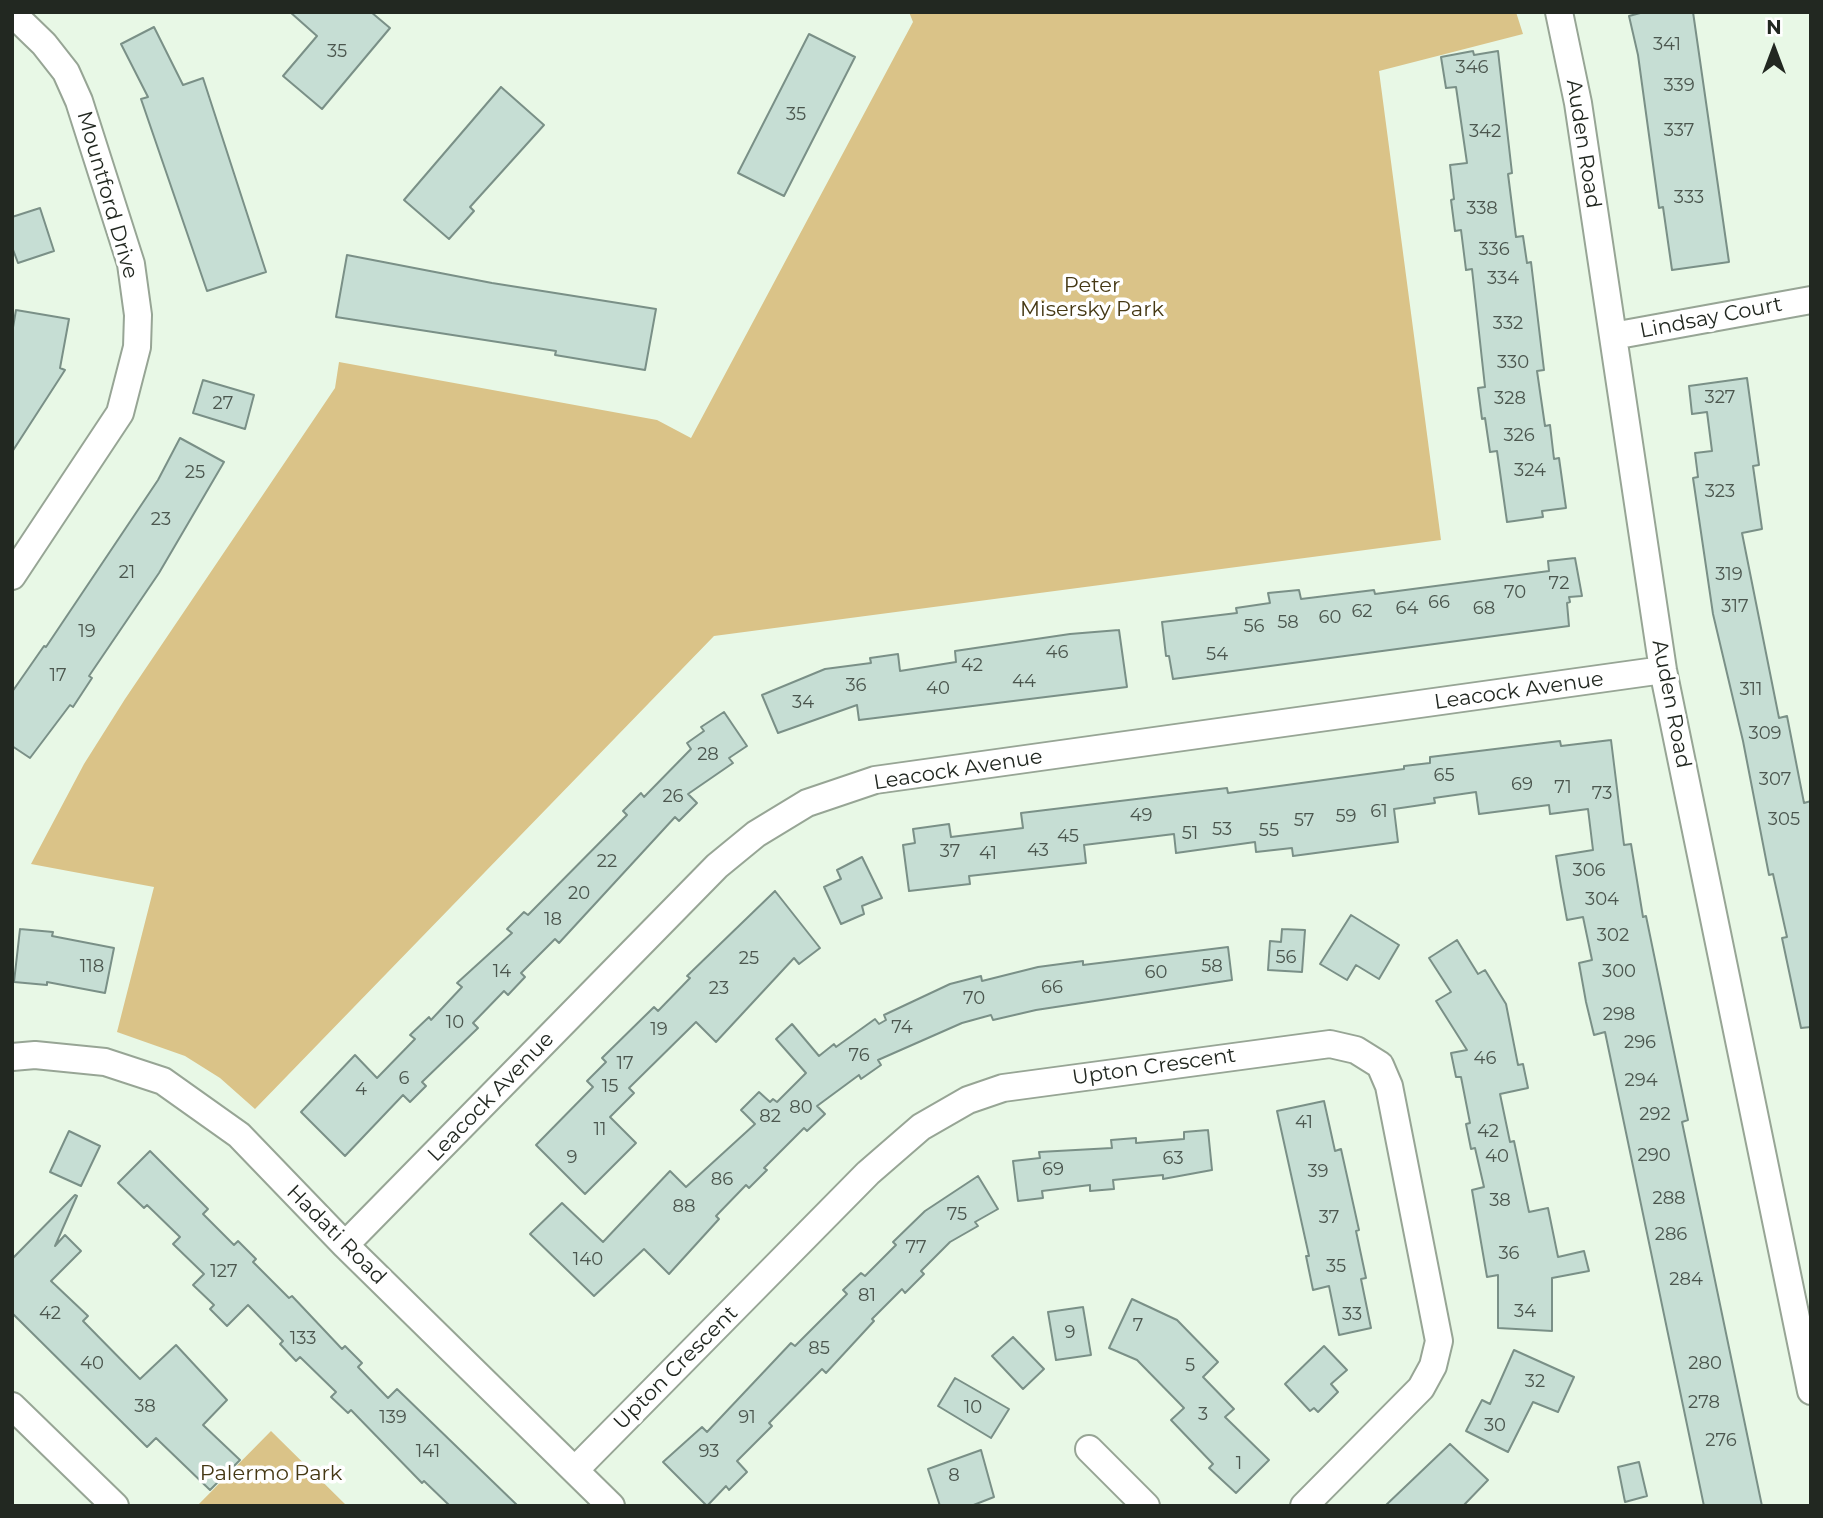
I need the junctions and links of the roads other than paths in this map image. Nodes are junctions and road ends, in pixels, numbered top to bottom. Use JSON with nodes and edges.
{"nodes":[{"id":1,"x":1559,"y":12,"type":"edge"},
{"id":2,"x":12,"y":13,"type":"edge"},
{"id":3,"x":1810,"y":298,"type":"edge"},
{"id":4,"x":1613,"y":336,"type":"junction"},
{"id":5,"x":12,"y":576,"type":"edge"},
{"id":6,"x":1663,"y":670,"type":"junction"},
{"id":7,"x":12,"y":1057,"type":"edge"},
{"id":8,"x":345,"y":1245,"type":"junction"},
{"id":9,"x":1801,"y":1295,"type":"edge"},
{"id":10,"x":1811,"y":1391,"type":"edge"},
{"id":11,"x":12,"y":1406,"type":"edge"},
{"id":12,"x":1089,"y":1449,"type":"dead end"},
{"id":13,"x":575,"y":1470,"type":"junction"},
{"id":14,"x":115,"y":1506,"type":"edge"},
{"id":15,"x":611,"y":1506,"type":"edge"},
{"id":16,"x":1146,"y":1506,"type":"edge"},
{"id":17,"x":1304,"y":1506,"type":"edge"}],
"edges":[{"from":1,"to":4,"type":"street","name":"Auden Road"},
{"from":2,"to":5,"type":"street","name":"Mountford Drive"},
{"from":3,"to":4,"type":"street","name":"Lindsay Court"},
{"from":4,"to":6,"type":"street","name":"Auden Road"},
{"from":6,"to":8,"type":"street","name":"Leacock Avenue"},
{"from":6,"to":9,"type":"street","name":"Auden Road"},
{"from":7,"to":8,"type":"street","name":"Hadati Road"},
{"from":8,"to":13,"type":"street","name":"Hadati Road"},
{"from":9,"to":10,"type":"street","name":"Auden Road"},
{"from":11,"to":14,"type":"street"},
{"from":12,"to":16,"type":"street"},
{"from":13,"to":15,"type":"street","name":"Hadati Road"},
{"from":13,"to":17,"type":"street","name":"Upton Crescent"}]}
